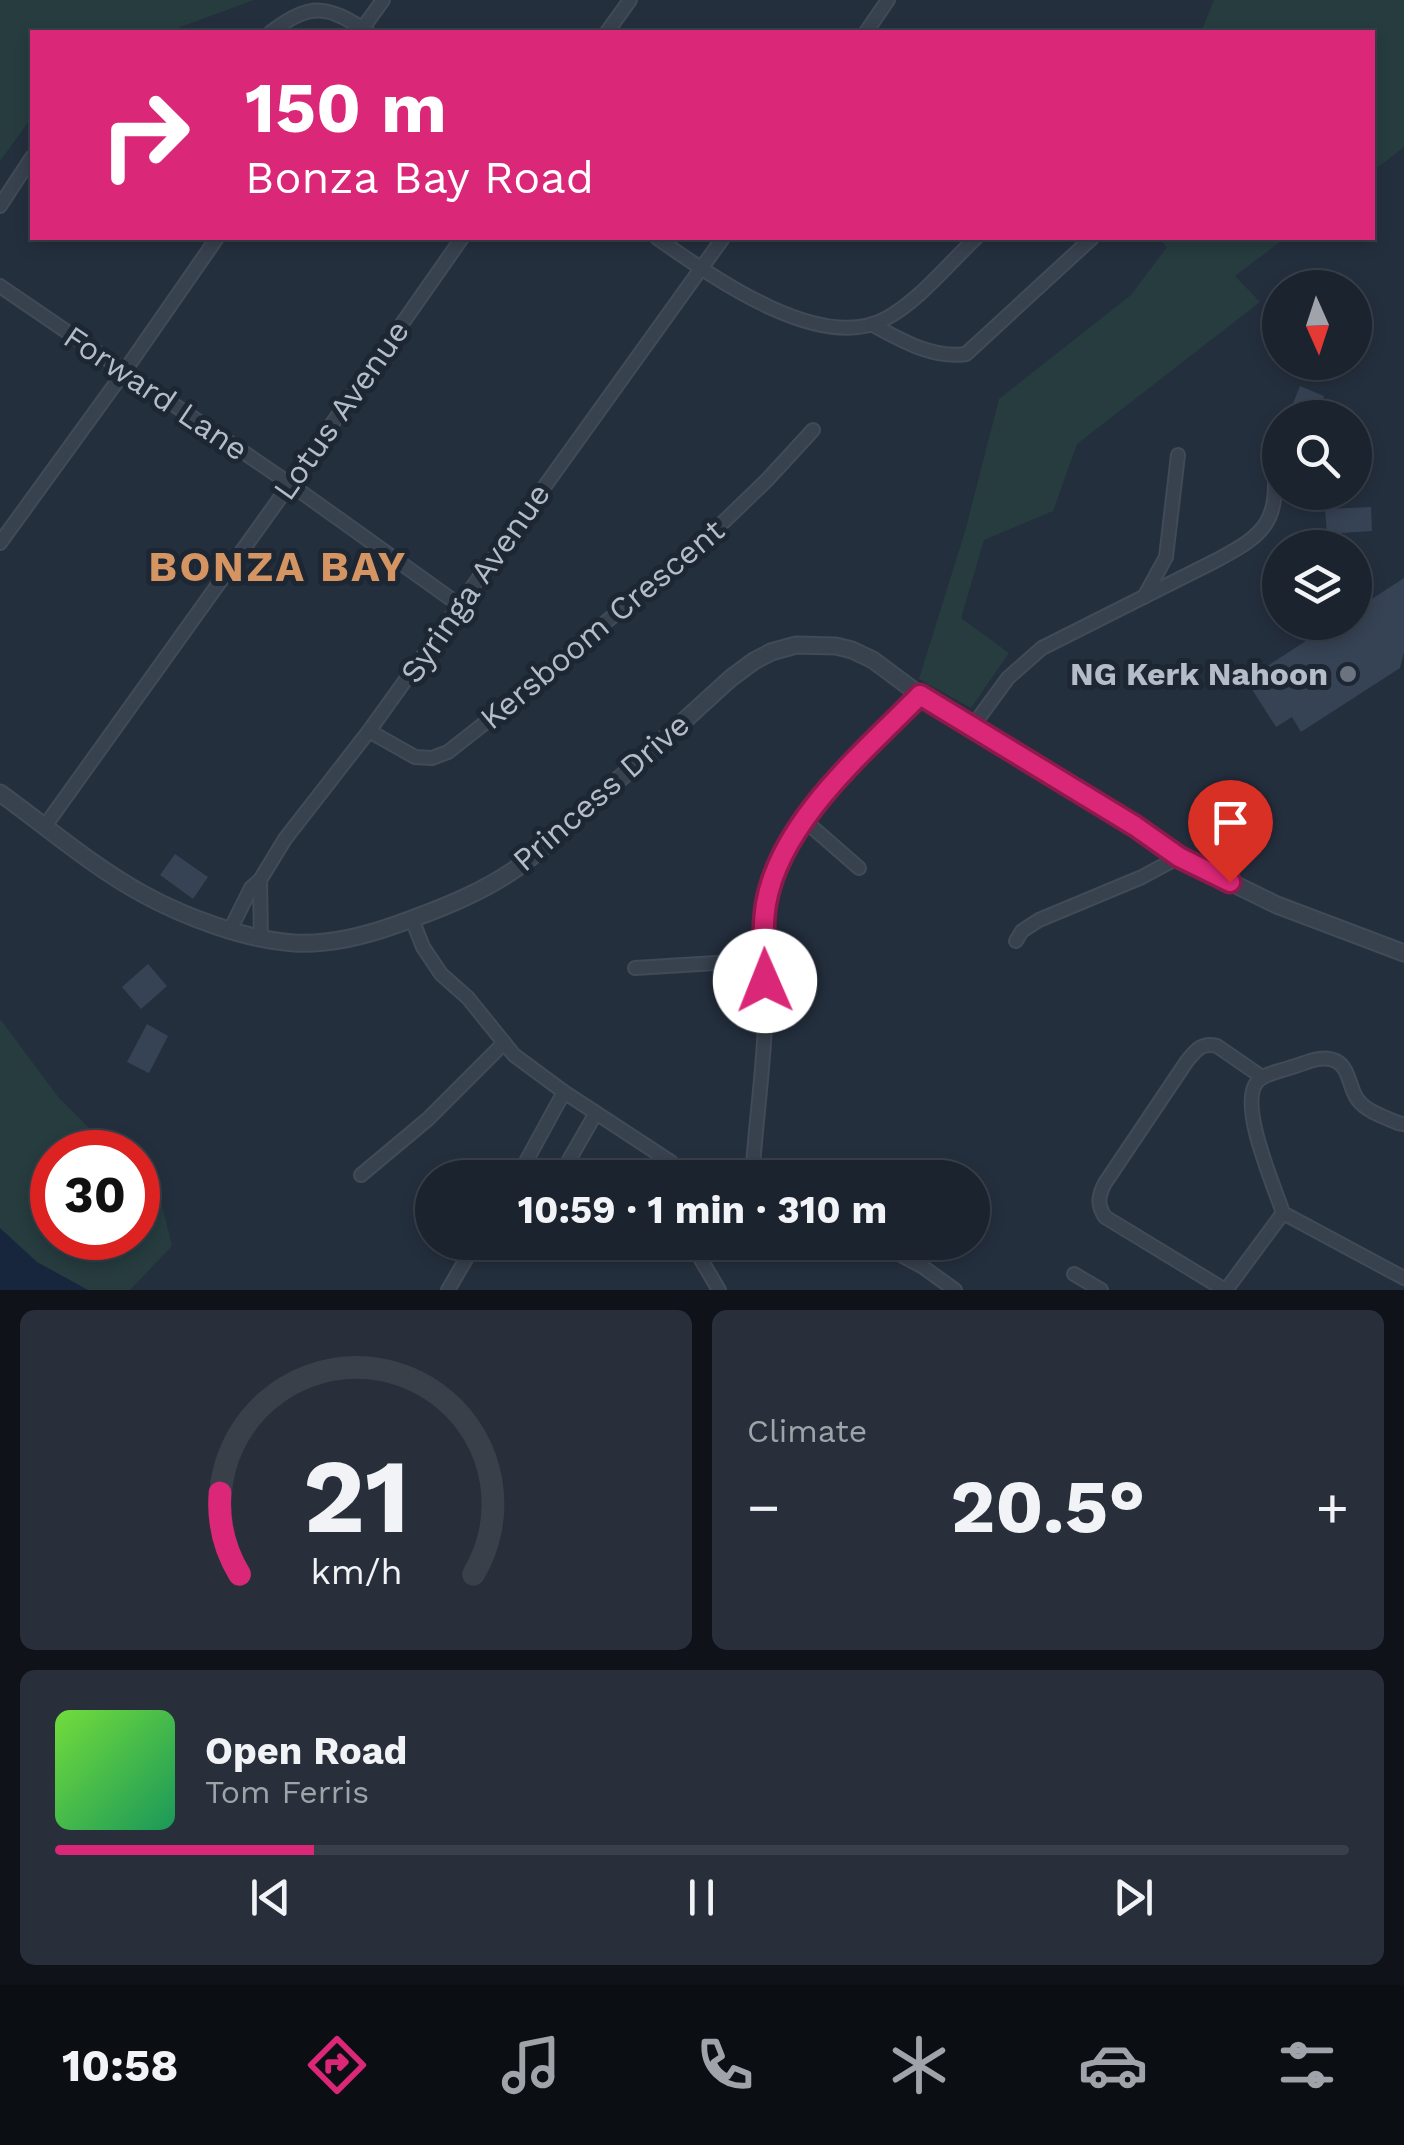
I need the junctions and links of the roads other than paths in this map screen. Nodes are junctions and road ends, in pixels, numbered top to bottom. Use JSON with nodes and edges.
{"nodes":[{"id":1,"x":383,"y":0,"type":"edge"},
{"id":2,"x":630,"y":0,"type":"edge"},
{"id":3,"x":888,"y":0,"type":"edge"},
{"id":4,"x":275,"y":30,"type":"edge"},
{"id":5,"x":361,"y":30,"type":"edge"},
{"id":6,"x":364,"y":30,"type":"edge"},
{"id":7,"x":608,"y":30,"type":"edge"},
{"id":8,"x":867,"y":30,"type":"edge"},
{"id":9,"x":30,"y":160,"type":"edge"},
{"id":10,"x":0,"y":206,"type":"edge"},
{"id":11,"x":217,"y":240,"type":"edge"},
{"id":12,"x":461,"y":240,"type":"edge"},
{"id":13,"x":660,"y":240,"type":"edge"},
{"id":14,"x":721,"y":240,"type":"edge"},
{"id":15,"x":974,"y":240,"type":"edge"},
{"id":16,"x":1090,"y":240,"type":"edge"},
{"id":17,"x":701,"y":268,"type":"junction"},
{"id":18,"x":0,"y":286,"type":"edge"},
{"id":19,"x":873,"y":325,"type":"junction"},
{"id":20,"x":124,"y":372,"type":"junction"},
{"id":21,"x":813,"y":430,"type":"dead end"},
{"id":22,"x":1178,"y":454,"type":"dead end"},
{"id":23,"x":290,"y":484,"type":"junction"},
{"id":24,"x":1273,"y":510,"type":"edge"},
{"id":25,"x":0,"y":544,"type":"edge"},
{"id":26,"x":1142,"y":599,"type":"junction"},
{"id":27,"x":458,"y":604,"type":"junction"},
{"id":28,"x":920,"y":695,"type":"junction"},
{"id":29,"x":972,"y":727,"type":"junction"},
{"id":30,"x":370,"y":731,"type":"junction"},
{"id":31,"x":0,"y":793,"type":"edge"},
{"id":32,"x":804,"y":820,"type":"junction"},
{"id":33,"x":44,"y":826,"type":"junction"},
{"id":34,"x":1179,"y":857,"type":"junction"},
{"id":35,"x":859,"y":868,"type":"dead end"},
{"id":36,"x":260,"y":880,"type":"junction"},
{"id":37,"x":412,"y":919,"type":"junction"},
{"id":38,"x":230,"y":930,"type":"junction"},
{"id":39,"x":261,"y":939,"type":"junction"},
{"id":40,"x":1016,"y":941,"type":"dead end"},
{"id":41,"x":1404,"y":954,"type":"edge"},
{"id":42,"x":764,"y":960,"type":"junction"},
{"id":43,"x":636,"y":968,"type":"dead end"},
{"id":44,"x":504,"y":1044,"type":"junction"},
{"id":45,"x":1262,"y":1077,"type":"junction"},
{"id":46,"x":564,"y":1092,"type":"junction"},
{"id":47,"x":596,"y":1113,"type":"junction"},
{"id":48,"x":1404,"y":1124,"type":"edge"},
{"id":49,"x":527,"y":1160,"type":"edge"},
{"id":50,"x":569,"y":1160,"type":"edge"},
{"id":51,"x":668,"y":1160,"type":"edge"},
{"id":52,"x":753,"y":1160,"type":"edge"},
{"id":53,"x":362,"y":1175,"type":"dead end"},
{"id":54,"x":1283,"y":1214,"type":"junction"},
{"id":55,"x":466,"y":1260,"type":"edge"},
{"id":56,"x":701,"y":1260,"type":"edge"},
{"id":57,"x":910,"y":1260,"type":"edge"},
{"id":58,"x":1074,"y":1274,"type":"dead end"},
{"id":59,"x":1404,"y":1278,"type":"edge"},
{"id":60,"x":448,"y":1290,"type":"edge"},
{"id":61,"x":719,"y":1290,"type":"edge"},
{"id":62,"x":955,"y":1290,"type":"edge"},
{"id":63,"x":1102,"y":1290,"type":"edge"},
{"id":64,"x":1226,"y":1290,"type":"edge"}],
"edges":[{"from":1,"to":6,"type":"street"},
{"from":2,"to":7,"type":"street"},
{"from":3,"to":8,"type":"street"},
{"from":4,"to":5,"type":"street"},
{"from":9,"to":10,"type":"street"},
{"from":11,"to":20,"type":"street"},
{"from":12,"to":23,"type":"street","name":"Lotus Avenue"},
{"from":13,"to":17,"type":"street"},
{"from":14,"to":17,"type":"street","name":"Syringa Avenue"},
{"from":15,"to":19,"type":"street"},
{"from":16,"to":19,"type":"street"},
{"from":17,"to":19,"type":"street"},
{"from":17,"to":27,"type":"street","name":"Syringa Avenue"},
{"from":18,"to":20,"type":"street","name":"Forward Lane"},
{"from":20,"to":23,"type":"street","name":"Forward Lane"},
{"from":20,"to":25,"type":"street"},
{"from":21,"to":30,"type":"street","name":"Kersboom Crescent"},
{"from":22,"to":26,"type":"street"},
{"from":23,"to":27,"type":"street","name":"Forward Lane"},
{"from":23,"to":33,"type":"street","name":"Lotus Avenue"},
{"from":24,"to":26,"type":"street"},
{"from":26,"to":29,"type":"street"},
{"from":27,"to":30,"type":"street","name":"Syringa Avenue"},
{"from":28,"to":29,"type":"street","name":"Princess Drive"},
{"from":28,"to":32,"type":"street"},
{"from":28,"to":37,"type":"street","name":"Princess Drive"},
{"from":29,"to":34,"type":"street","name":"Princess Drive"},
{"from":30,"to":36,"type":"street","name":"Syringa Avenue"},
{"from":31,"to":33,"type":"street","name":"Princess Drive"},
{"from":32,"to":35,"type":"street"},
{"from":32,"to":42,"type":"street"},
{"from":33,"to":38,"type":"street","name":"Princess Drive"},
{"from":34,"to":40,"type":"street"},
{"from":34,"to":41,"type":"street","name":"Princess Drive"},
{"from":36,"to":38,"type":"street","name":"Syringa Avenue"},
{"from":36,"to":39,"type":"street"},
{"from":37,"to":39,"type":"street","name":"Princess Drive"},
{"from":37,"to":44,"type":"street"},
{"from":38,"to":39,"type":"street","name":"Princess Drive"},
{"from":42,"to":43,"type":"street"},
{"from":42,"to":52,"type":"street"},
{"from":44,"to":46,"type":"street"},
{"from":44,"to":53,"type":"street"},
{"from":45,"to":48,"type":"street"},
{"from":45,"to":54,"type":"street"},
{"from":45,"to":64,"type":"street"},
{"from":46,"to":47,"type":"street"},
{"from":46,"to":49,"type":"street"},
{"from":47,"to":50,"type":"street"},
{"from":47,"to":51,"type":"street"},
{"from":54,"to":59,"type":"street"},
{"from":54,"to":64,"type":"street"},
{"from":55,"to":60,"type":"street"},
{"from":56,"to":61,"type":"street"},
{"from":57,"to":62,"type":"street"},
{"from":58,"to":63,"type":"street"}]}
